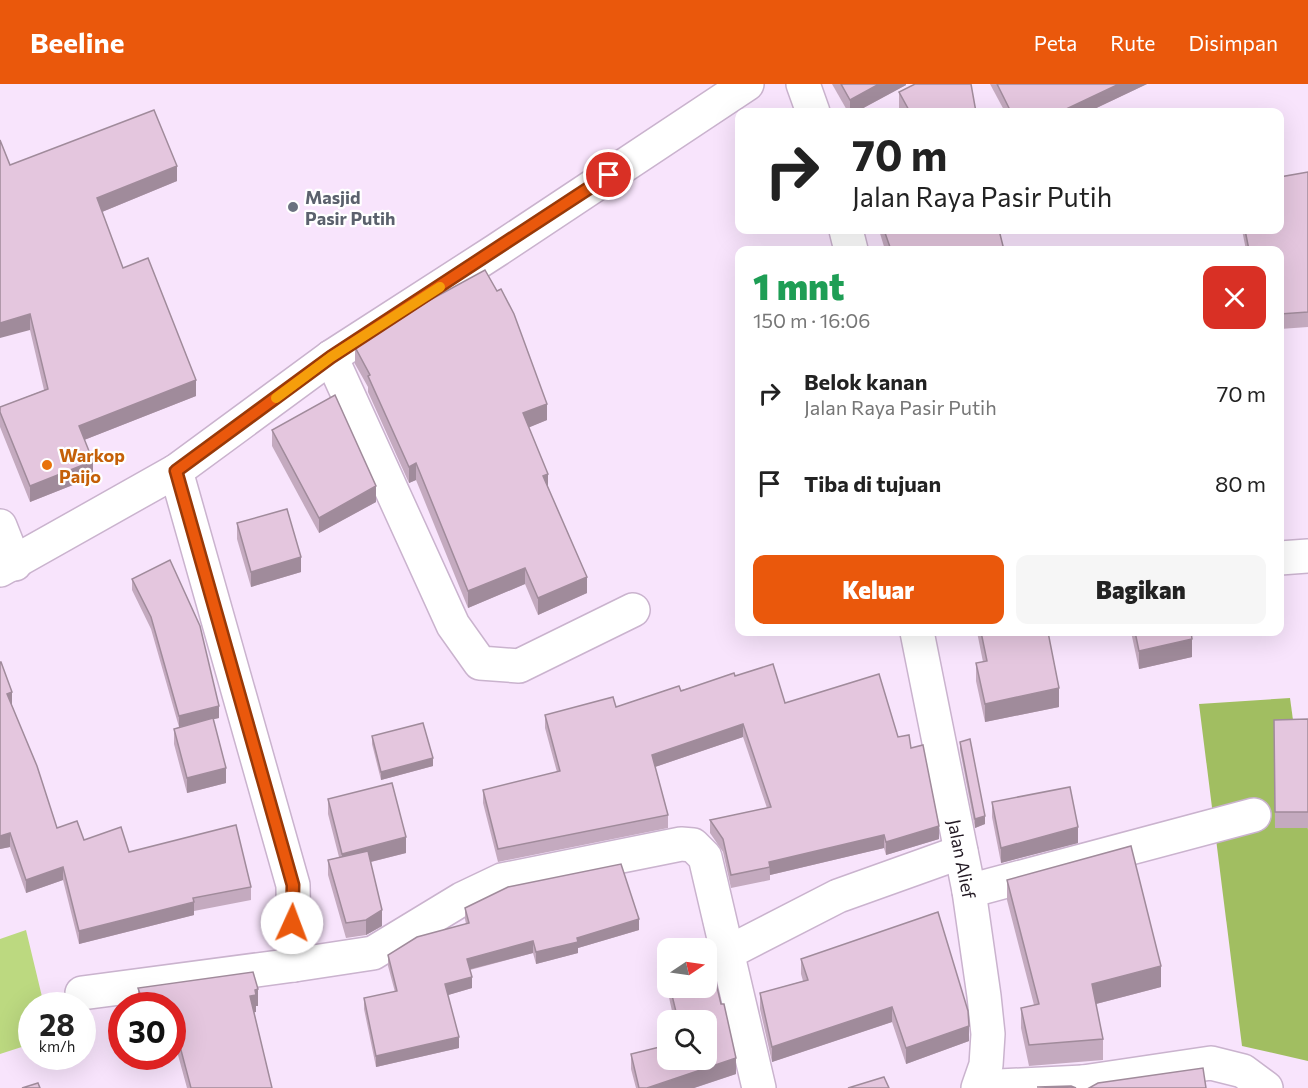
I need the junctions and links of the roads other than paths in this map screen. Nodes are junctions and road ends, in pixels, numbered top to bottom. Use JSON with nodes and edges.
{"nodes":[{"id":1,"x":803,"y":84,"type":"edge"},
{"id":2,"x":742,"y":85,"type":"edge"},
{"id":3,"x":812,"y":108,"type":"edge"},
{"id":4,"x":331,"y":357,"type":"junction"},
{"id":5,"x":176,"y":471,"type":"junction"},
{"id":6,"x":0,"y":526,"type":"edge"},
{"id":7,"x":1308,"y":556,"type":"edge"},
{"id":8,"x":1284,"y":558,"type":"edge"},
{"id":9,"x":7,"y":567,"type":"edge"},
{"id":10,"x":633,"y":610,"type":"dead end"},
{"id":11,"x":919,"y":636,"type":"edge"},
{"id":12,"x":1254,"y":815,"type":"dead end"},
{"id":13,"x":961,"y":852,"type":"junction"},
{"id":14,"x":969,"y":891,"type":"junction"},
{"id":15,"x":727,"y":953,"type":"junction"},
{"id":16,"x":294,"y":965,"type":"junction"},
{"id":17,"x":90,"y":992,"type":"edge"},
{"id":18,"x":1083,"y":1085,"type":"edge"},
{"id":19,"x":978,"y":1087,"type":"edge"},
{"id":20,"x":759,"y":1088,"type":"edge"},
{"id":21,"x":1266,"y":1088,"type":"edge"}],
"edges":[{"from":1,"to":3,"type":"street"},
{"from":2,"to":4,"type":"street"},
{"from":4,"to":5,"type":"street"},
{"from":4,"to":10,"type":"street"},
{"from":5,"to":9,"type":"street"},
{"from":5,"to":16,"type":"street"},
{"from":6,"to":9,"type":"street"},
{"from":7,"to":8,"type":"street"},
{"from":11,"to":13,"type":"street","name":"Jalan Alief"},
{"from":12,"to":14,"type":"street"},
{"from":13,"to":14,"type":"street","name":"Jalan Alief"},
{"from":13,"to":15,"type":"street"},
{"from":14,"to":19,"type":"street","name":"Jalan Alief"},
{"from":15,"to":16,"type":"street"},
{"from":15,"to":20,"type":"street"},
{"from":16,"to":17,"type":"street"},
{"from":18,"to":19,"type":"street"},
{"from":18,"to":21,"type":"street"}]}
